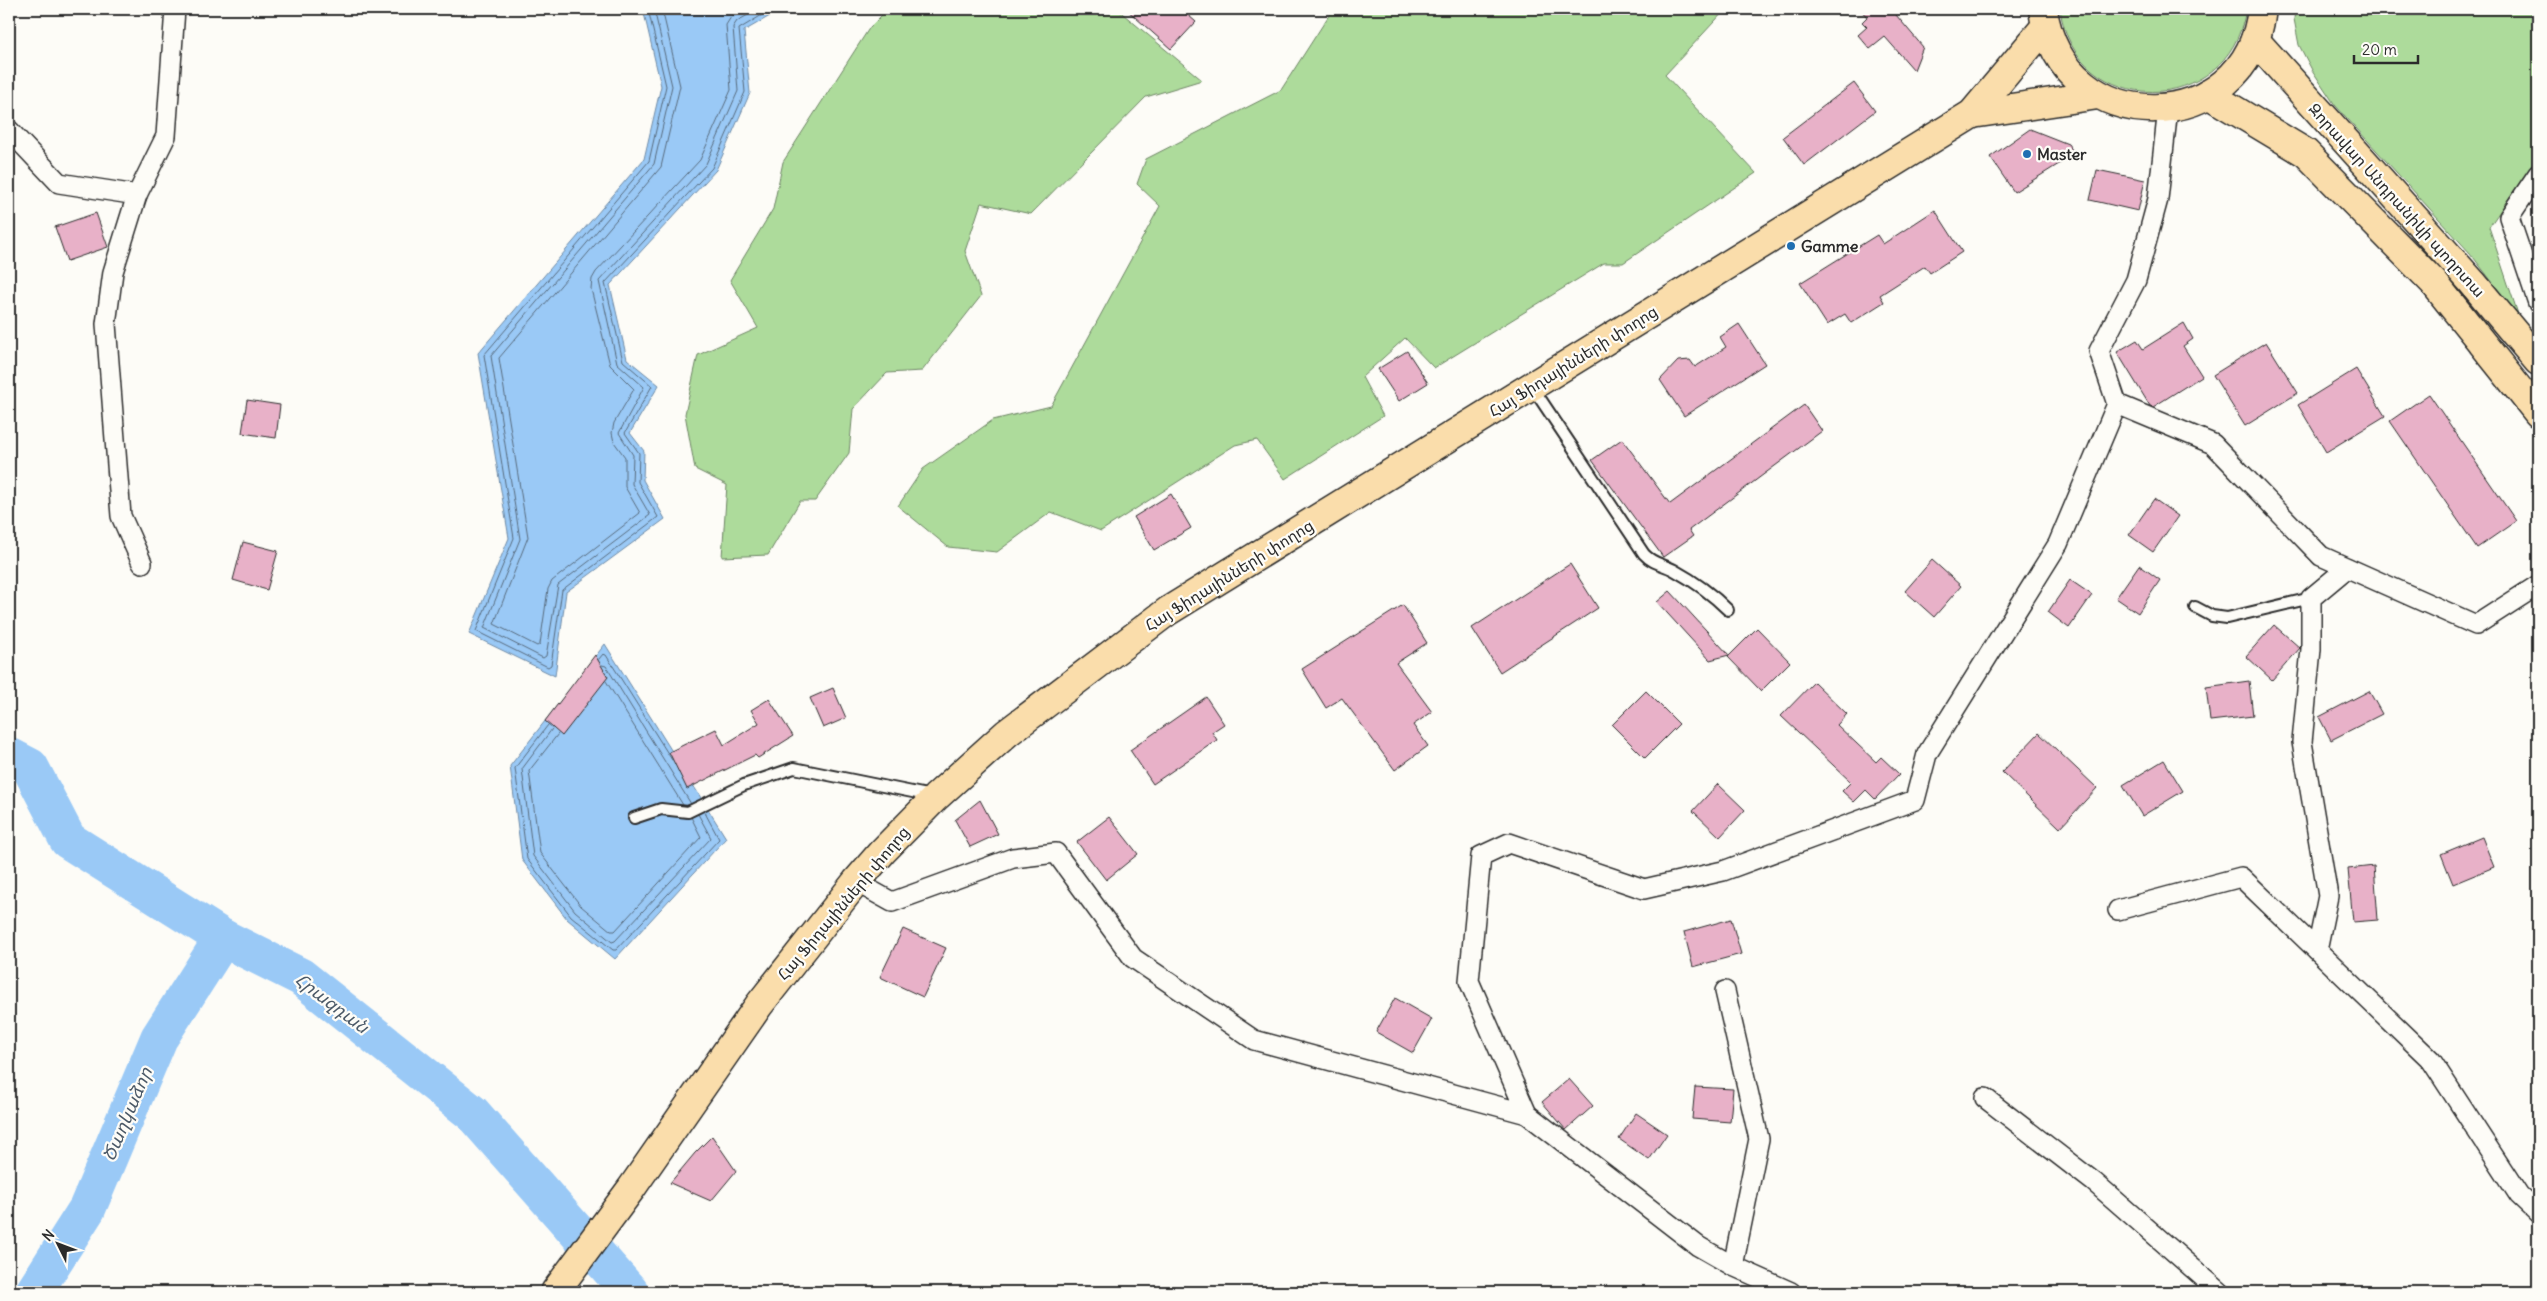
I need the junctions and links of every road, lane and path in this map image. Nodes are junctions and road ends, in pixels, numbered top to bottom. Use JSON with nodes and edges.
{"nodes":[{"id":1,"x":175,"y":9,"type":"edge"},
{"id":2,"x":2262,"y":9,"type":"edge"},
{"id":3,"x":2044,"y":18,"type":"edge"},
{"id":4,"x":2255,"y":40,"type":"junction"},
{"id":5,"x":2208,"y":94,"type":"junction"},
{"id":6,"x":2098,"y":95,"type":"junction"},
{"id":7,"x":2168,"y":108,"type":"junction"},
{"id":8,"x":1972,"y":114,"type":"junction"},
{"id":9,"x":9,"y":130,"type":"edge"},
{"id":10,"x":2538,"y":174,"type":"edge"},
{"id":11,"x":137,"y":195,"type":"junction"},
{"id":12,"x":2538,"y":303,"type":"edge"},
{"id":13,"x":2538,"y":359,"type":"edge"},
{"id":14,"x":1533,"y":387,"type":"junction"},
{"id":15,"x":2117,"y":404,"type":"junction"},
{"id":16,"x":2538,"y":413,"type":"edge"},
{"id":17,"x":142,"y":563,"type":"dead end"},
{"id":18,"x":2348,"y":568,"type":"junction"},
{"id":19,"x":2538,"y":585,"type":"edge"},
{"id":20,"x":2311,"y":598,"type":"junction"},
{"id":21,"x":2195,"y":607,"type":"dead end"},
{"id":22,"x":1728,"y":610,"type":"dead end"},
{"id":23,"x":936,"y":797,"type":"junction"},
{"id":24,"x":634,"y":818,"type":"dead end"},
{"id":25,"x":856,"y":882,"type":"junction"},
{"id":26,"x":2118,"y":910,"type":"dead end"},
{"id":27,"x":2317,"y":950,"type":"junction"},
{"id":28,"x":1725,"y":992,"type":"dead end"},
{"id":29,"x":1984,"y":1098,"type":"dead end"},
{"id":30,"x":1527,"y":1114,"type":"junction"},
{"id":31,"x":2538,"y":1213,"type":"edge"},
{"id":32,"x":1734,"y":1266,"type":"junction"},
{"id":33,"x":555,"y":1292,"type":"edge"},
{"id":34,"x":1791,"y":1292,"type":"edge"},
{"id":35,"x":2220,"y":1292,"type":"edge"}],
"edges":[{"from":1,"to":11,"type":"street"},
{"from":2,"to":4,"type":"main road"},
{"from":3,"to":6,"type":"main road"},
{"from":3,"to":8,"type":"main road","name":"Հայ Ֆիդայինների փողոց"},
{"from":4,"to":5,"type":"main road"},
{"from":4,"to":13,"type":"main road","name":"Զորավար Անդրանիկի պողոտա"},
{"from":5,"to":7,"type":"main road"},
{"from":5,"to":16,"type":"main road","name":"Զորավար Անդրանիկի պողոտա"},
{"from":6,"to":7,"type":"main road"},
{"from":6,"to":8,"type":"main road","name":"Հայ Ֆիդայինների փողոց"},
{"from":7,"to":15,"type":"street"},
{"from":8,"to":14,"type":"main road","name":"Հայ Ֆիդայինների փողոց"},
{"from":9,"to":11,"type":"street"},
{"from":10,"to":12,"type":"street"},
{"from":11,"to":17,"type":"street"},
{"from":14,"to":22,"type":"lane"},
{"from":14,"to":23,"type":"main road","name":"Հայ Ֆիդայինների փողոց"},
{"from":15,"to":18,"type":"street"},
{"from":15,"to":30,"type":"street"},
{"from":18,"to":19,"type":"street"},
{"from":18,"to":20,"type":"street"},
{"from":20,"to":21,"type":"lane"},
{"from":20,"to":27,"type":"street"},
{"from":23,"to":24,"type":"lane"},
{"from":23,"to":25,"type":"main road","name":"Հայ Ֆիդայինների փողոց"},
{"from":25,"to":30,"type":"street"},
{"from":25,"to":33,"type":"main road","name":"Հայ Ֆիդայինների փողոց"},
{"from":26,"to":27,"type":"street"},
{"from":27,"to":31,"type":"street"},
{"from":28,"to":32,"type":"street"},
{"from":29,"to":35,"type":"street"},
{"from":30,"to":32,"type":"street"},
{"from":32,"to":34,"type":"street"}]}
